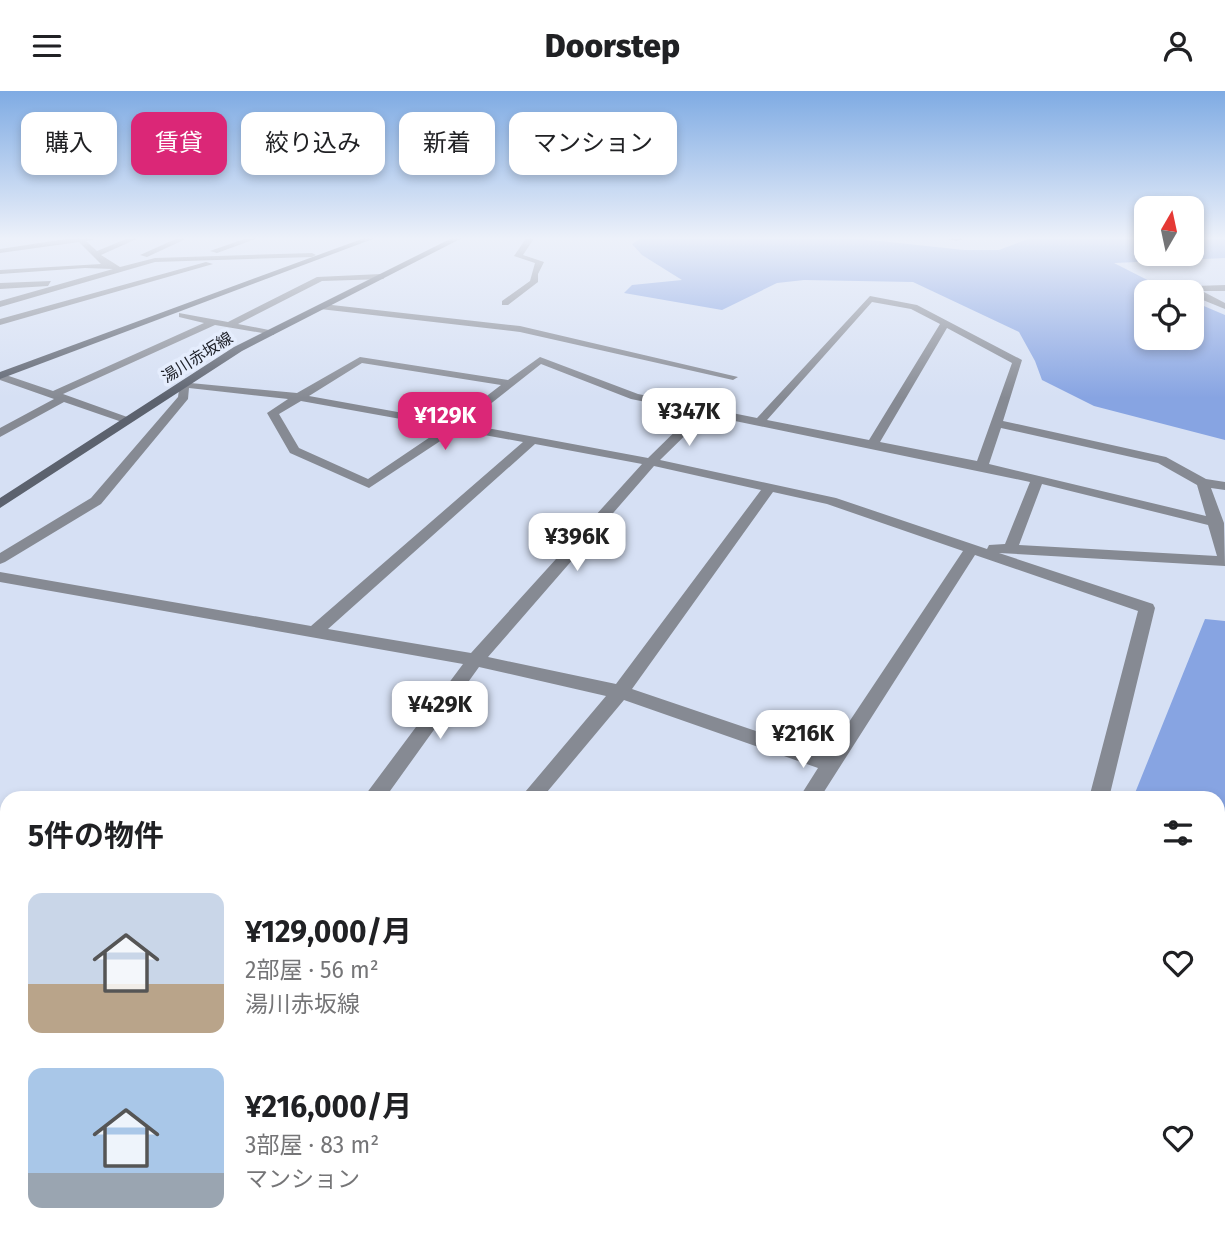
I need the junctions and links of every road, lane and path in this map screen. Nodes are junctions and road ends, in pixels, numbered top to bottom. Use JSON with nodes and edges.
{"nodes":[{"id":1,"x":49,"y":291,"type":"edge"},
{"id":2,"x":113,"y":291,"type":"edge"},
{"id":3,"x":215,"y":291,"type":"edge"},
{"id":4,"x":230,"y":291,"type":"edge"},
{"id":5,"x":297,"y":291,"type":"edge"},
{"id":6,"x":355,"y":291,"type":"edge"},
{"id":7,"x":522,"y":291,"type":"edge"},
{"id":8,"x":1196,"y":291,"type":"edge"},
{"id":9,"x":0,"y":303,"type":"edge"},
{"id":10,"x":505,"y":303,"type":"dead end"},
{"id":11,"x":1225,"y":306,"type":"edge"},
{"id":12,"x":323,"y":307,"type":"junction"},
{"id":13,"x":182,"y":315,"type":"dead end"},
{"id":14,"x":213,"y":321,"type":"junction"},
{"id":15,"x":0,"y":322,"type":"edge"},
{"id":16,"x":945,"y":323,"type":"junction"},
{"id":17,"x":229,"y":325,"type":"junction"},
{"id":18,"x":271,"y":333,"type":"junction"},
{"id":19,"x":0,"y":369,"type":"edge"},
{"id":20,"x":0,"y":376,"type":"edge"},
{"id":21,"x":733,"y":377,"type":"dead end"},
{"id":22,"x":509,"y":383,"type":"junction"},
{"id":23,"x":184,"y":384,"type":"junction"},
{"id":24,"x":58,"y":396,"type":"junction"},
{"id":25,"x":299,"y":397,"type":"junction"},
{"id":26,"x":704,"y":411,"type":"junction"},
{"id":27,"x":126,"y":420,"type":"junction"},
{"id":28,"x":760,"y":421,"type":"junction"},
{"id":29,"x":997,"y":423,"type":"junction"},
{"id":30,"x":455,"y":426,"type":"junction"},
{"id":31,"x":0,"y":433,"type":"edge"},
{"id":32,"x":532,"y":441,"type":"junction"},
{"id":33,"x":873,"y":443,"type":"junction"},
{"id":34,"x":651,"y":462,"type":"junction"},
{"id":35,"x":982,"y":466,"type":"junction"},
{"id":36,"x":1037,"y":480,"type":"junction"},
{"id":37,"x":1203,"y":483,"type":"junction"},
{"id":38,"x":1225,"y":486,"type":"edge"},
{"id":39,"x":769,"y":488,"type":"junction"},
{"id":40,"x":0,"y":504,"type":"edge"},
{"id":41,"x":1217,"y":523,"type":"junction"},
{"id":42,"x":973,"y":547,"type":"junction"},
{"id":43,"x":1010,"y":549,"type":"junction"},
{"id":44,"x":0,"y":559,"type":"edge"},
{"id":45,"x":1225,"y":560,"type":"edge"},
{"id":46,"x":0,"y":577,"type":"edge"},
{"id":47,"x":314,"y":632,"type":"junction"},
{"id":48,"x":475,"y":660,"type":"junction"},
{"id":49,"x":620,"y":692,"type":"junction"},
{"id":50,"x":831,"y":764,"type":"junction"},
{"id":51,"x":378,"y":791,"type":"edge"},
{"id":52,"x":536,"y":791,"type":"edge"},
{"id":53,"x":814,"y":791,"type":"edge"},
{"id":54,"x":1101,"y":791,"type":"edge"}],
"edges":[{"from":1,"to":9,"type":"street"},
{"from":2,"to":15,"type":"street"},
{"from":3,"to":19,"type":"street"},
{"from":4,"to":20,"type":"street"},
{"from":5,"to":17,"type":"street"},
{"from":6,"to":12,"type":"street","name":"湯川赤坂線"},
{"from":7,"to":10,"type":"street"},
{"from":8,"to":11,"type":"street"},
{"from":12,"to":18,"type":"street","name":"湯川赤坂線"},
{"from":12,"to":21,"type":"street"},
{"from":13,"to":14,"type":"street"},
{"from":14,"to":17,"type":"street"},
{"from":14,"to":24,"type":"street"},
{"from":16,"to":28,"type":"street"},
{"from":16,"to":29,"type":"street"},
{"from":16,"to":33,"type":"street"},
{"from":17,"to":18,"type":"street"},
{"from":18,"to":23,"type":"street","name":"湯川赤坂線"},
{"from":20,"to":24,"type":"street"},
{"from":22,"to":25,"type":"street"},
{"from":22,"to":26,"type":"street"},
{"from":22,"to":30,"type":"street"},
{"from":23,"to":25,"type":"street"},
{"from":23,"to":27,"type":"street","name":"湯川赤坂線"},
{"from":23,"to":44,"type":"street"},
{"from":24,"to":27,"type":"street"},
{"from":24,"to":31,"type":"street"},
{"from":25,"to":30,"type":"street"},
{"from":25,"to":30,"type":"street"},
{"from":26,"to":28,"type":"street"},
{"from":26,"to":34,"type":"street"},
{"from":27,"to":40,"type":"street","name":"湯川赤坂線"},
{"from":28,"to":33,"type":"street"},
{"from":29,"to":35,"type":"street"},
{"from":29,"to":37,"type":"street"},
{"from":30,"to":32,"type":"street"},
{"from":32,"to":34,"type":"street"},
{"from":32,"to":47,"type":"street"},
{"from":33,"to":35,"type":"street"},
{"from":34,"to":39,"type":"street"},
{"from":34,"to":48,"type":"street"},
{"from":35,"to":36,"type":"street"},
{"from":36,"to":41,"type":"street"},
{"from":36,"to":43,"type":"street"},
{"from":37,"to":38,"type":"street"},
{"from":37,"to":41,"type":"street"},
{"from":39,"to":42,"type":"street"},
{"from":39,"to":49,"type":"street"},
{"from":41,"to":45,"type":"street"},
{"from":42,"to":43,"type":"street"},
{"from":42,"to":50,"type":"street"},
{"from":42,"to":54,"type":"street"},
{"from":43,"to":45,"type":"street"},
{"from":46,"to":47,"type":"street"},
{"from":47,"to":48,"type":"street"},
{"from":48,"to":49,"type":"street"},
{"from":48,"to":51,"type":"street"},
{"from":49,"to":50,"type":"street"},
{"from":49,"to":52,"type":"street"},
{"from":50,"to":53,"type":"street"}]}
